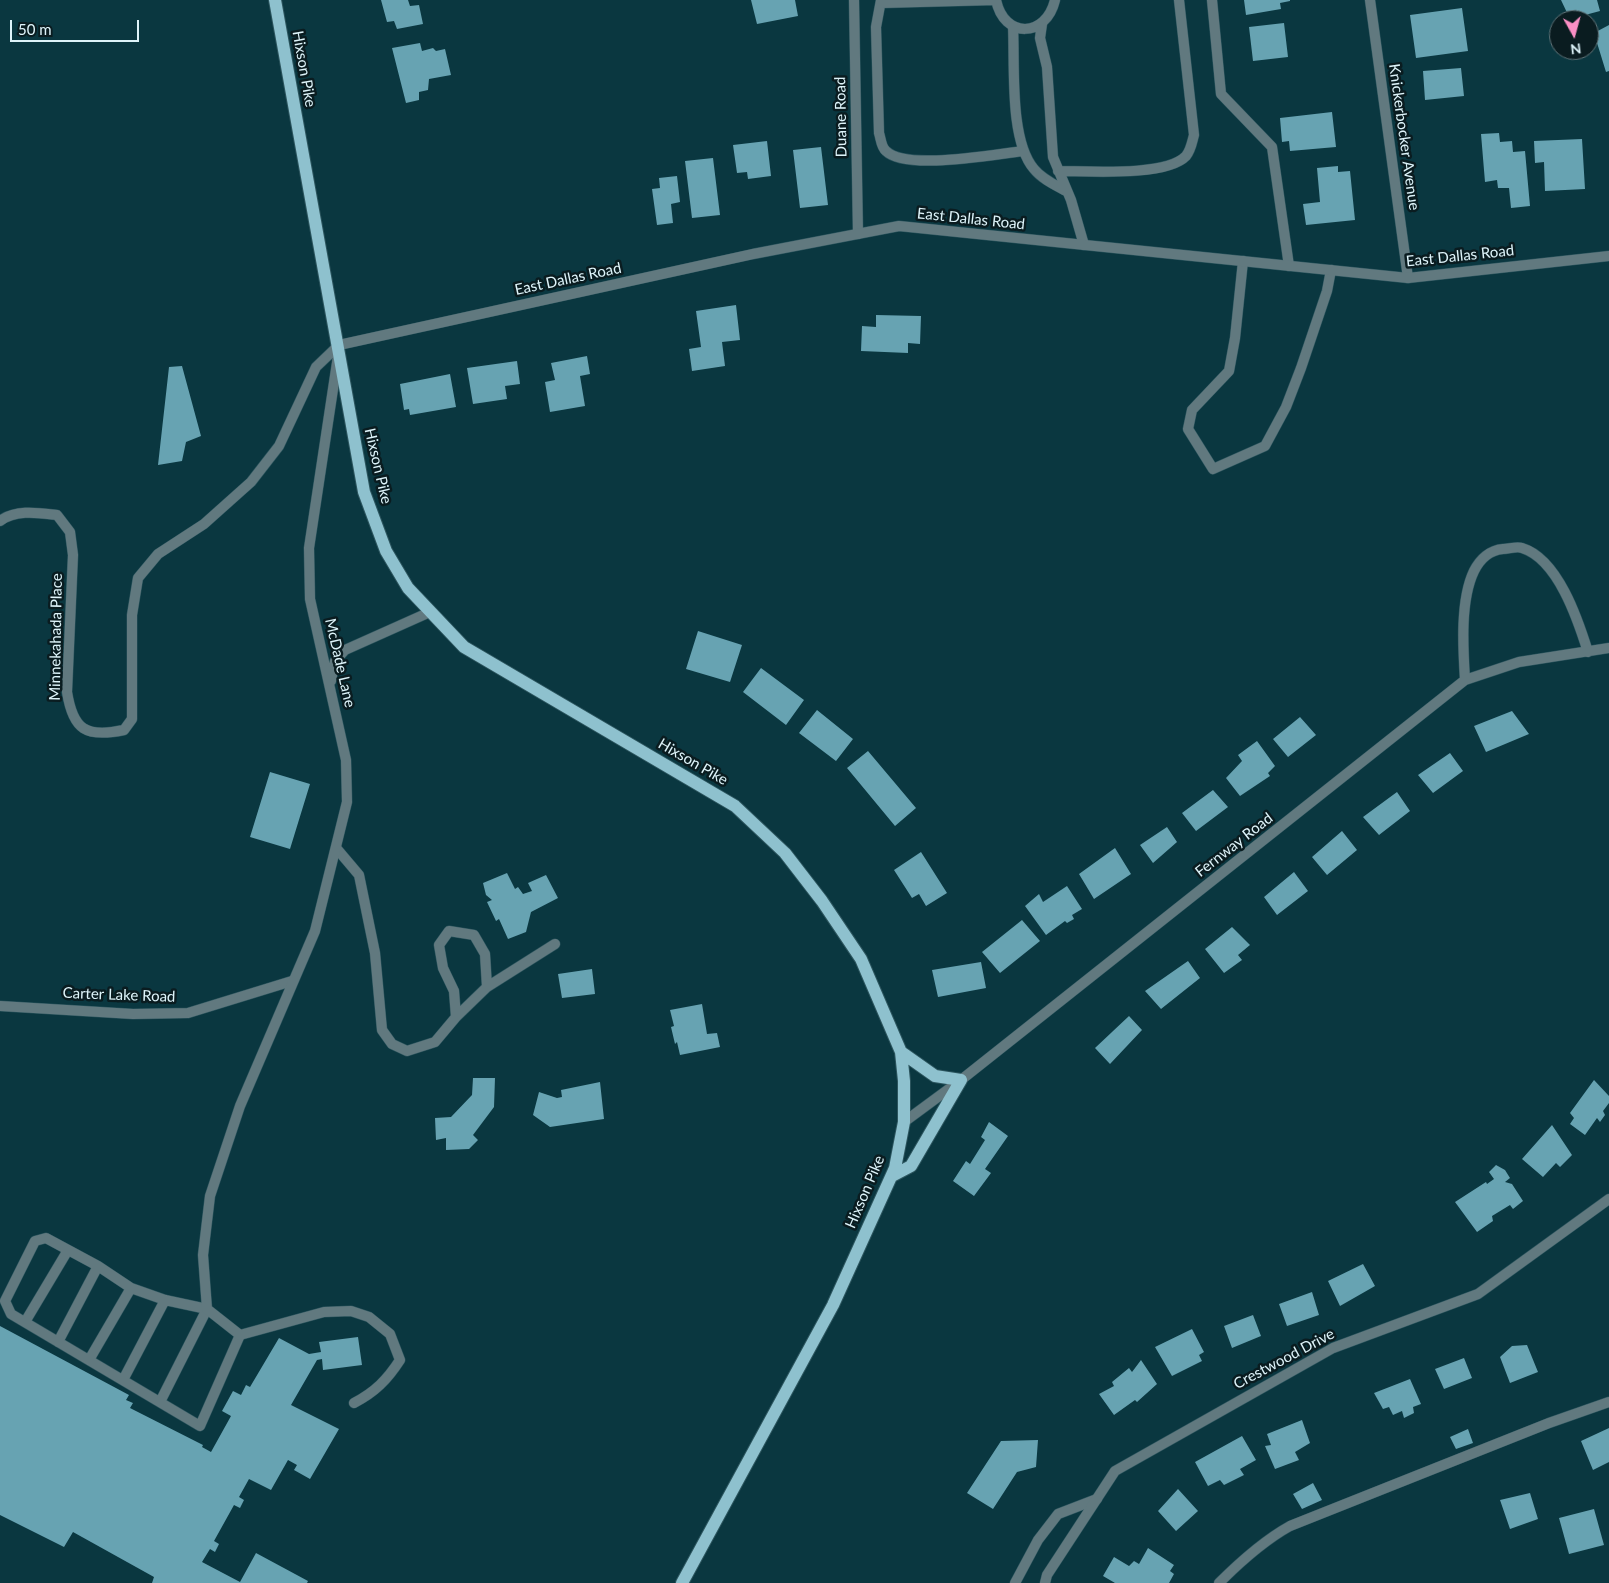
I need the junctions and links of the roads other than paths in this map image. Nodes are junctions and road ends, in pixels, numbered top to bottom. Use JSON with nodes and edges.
{"nodes":[{"id":1,"x":275,"y":0,"type":"edge"},
{"id":2,"x":854,"y":0,"type":"edge"},
{"id":3,"x":1055,"y":0,"type":"edge"},
{"id":4,"x":1179,"y":0,"type":"edge"},
{"id":5,"x":1212,"y":0,"type":"edge"},
{"id":6,"x":1370,"y":0,"type":"edge"},
{"id":7,"x":882,"y":2,"type":"edge"},
{"id":8,"x":1042,"y":24,"type":"junction"},
{"id":9,"x":1013,"y":26,"type":"junction"},
{"id":10,"x":1024,"y":151,"type":"junction"},
{"id":11,"x":1058,"y":171,"type":"junction"},
{"id":12,"x":1066,"y":191,"type":"junction"},
{"id":13,"x":858,"y":234,"type":"junction"},
{"id":14,"x":1084,"y":245,"type":"junction"},
{"id":15,"x":1609,"y":256,"type":"edge"},
{"id":16,"x":1243,"y":261,"type":"junction"},
{"id":17,"x":1289,"y":266,"type":"junction"},
{"id":18,"x":1331,"y":270,"type":"junction"},
{"id":19,"x":1408,"y":278,"type":"junction"},
{"id":20,"x":339,"y":345,"type":"junction"},
{"id":21,"x":0,"y":521,"type":"edge"},
{"id":22,"x":430,"y":612,"type":"junction"},
{"id":23,"x":1609,"y":648,"type":"edge"},
{"id":24,"x":1588,"y":652,"type":"junction"},
{"id":25,"x":1465,"y":680,"type":"junction"},
{"id":26,"x":330,"y":684,"type":"junction"},
{"id":27,"x":337,"y":849,"type":"junction"},
{"id":28,"x":556,"y":944,"type":"dead end"},
{"id":29,"x":292,"y":981,"type":"junction"},
{"id":30,"x":488,"y":987,"type":"junction"},
{"id":31,"x":0,"y":1006,"type":"edge"},
{"id":32,"x":456,"y":1017,"type":"junction"},
{"id":33,"x":901,"y":1052,"type":"junction"},
{"id":34,"x":961,"y":1080,"type":"junction"},
{"id":35,"x":904,"y":1122,"type":"junction"},
{"id":36,"x":892,"y":1176,"type":"junction"},
{"id":37,"x":1609,"y":1199,"type":"edge"},
{"id":38,"x":68,"y":1250,"type":"junction"},
{"id":39,"x":98,"y":1266,"type":"junction"},
{"id":40,"x":131,"y":1288,"type":"junction"},
{"id":41,"x":166,"y":1300,"type":"junction"},
{"id":42,"x":207,"y":1309,"type":"junction"},
{"id":43,"x":25,"y":1322,"type":"junction"},
{"id":44,"x":240,"y":1335,"type":"junction"},
{"id":45,"x":58,"y":1342,"type":"junction"},
{"id":46,"x":88,"y":1360,"type":"junction"},
{"id":47,"x":123,"y":1380,"type":"junction"},
{"id":48,"x":160,"y":1402,"type":"junction"},
{"id":49,"x":1609,"y":1402,"type":"edge"},
{"id":50,"x":354,"y":1403,"type":"dead end"},
{"id":51,"x":1097,"y":1499,"type":"junction"},
{"id":52,"x":682,"y":1583,"type":"edge"},
{"id":53,"x":1015,"y":1583,"type":"edge"},
{"id":54,"x":1045,"y":1583,"type":"edge"},
{"id":55,"x":1219,"y":1583,"type":"edge"}],
"edges":[{"from":1,"to":20,"type":"main road","name":"Hixson Pike"},
{"from":2,"to":13,"type":"street","name":"Duane Road"},
{"from":3,"to":8,"type":"street"},
{"from":4,"to":11,"type":"street"},
{"from":5,"to":17,"type":"street"},
{"from":6,"to":19,"type":"street","name":"Knickerbocker Avenue"},
{"from":7,"to":9,"type":"street"},
{"from":7,"to":10,"type":"street"},
{"from":8,"to":9,"type":"street"},
{"from":8,"to":11,"type":"street"},
{"from":9,"to":10,"type":"street"},
{"from":10,"to":12,"type":"street"},
{"from":11,"to":12,"type":"street"},
{"from":12,"to":14,"type":"street"},
{"from":13,"to":14,"type":"street","name":"East Dallas Road"},
{"from":13,"to":20,"type":"street","name":"East Dallas Road"},
{"from":14,"to":16,"type":"street","name":"East Dallas Road"},
{"from":15,"to":19,"type":"street","name":"East Dallas Road"},
{"from":16,"to":17,"type":"street","name":"East Dallas Road"},
{"from":16,"to":18,"type":"street"},
{"from":17,"to":18,"type":"street","name":"East Dallas Road"},
{"from":18,"to":19,"type":"street","name":"East Dallas Road"},
{"from":20,"to":21,"type":"street","name":"Minnekahada Place"},
{"from":20,"to":22,"type":"main road","name":"Hixson Pike"},
{"from":20,"to":26,"type":"street","name":"McDade Lane"},
{"from":22,"to":26,"type":"street"},
{"from":22,"to":33,"type":"main road","name":"Hixson Pike"},
{"from":23,"to":24,"type":"street","name":"Fernway Road"},
{"from":24,"to":25,"type":"street","name":"Fernway Road"},
{"from":24,"to":25,"type":"street"},
{"from":25,"to":34,"type":"street","name":"Fernway Road"},
{"from":26,"to":27,"type":"street","name":"McDade Lane"},
{"from":27,"to":29,"type":"street","name":"McDade Lane"},
{"from":27,"to":32,"type":"street"},
{"from":28,"to":30,"type":"street"},
{"from":29,"to":31,"type":"street","name":"Carter Lake Road"},
{"from":29,"to":42,"type":"street","name":"McDade Lane"},
{"from":30,"to":32,"type":"street"},
{"from":30,"to":32,"type":"street"},
{"from":33,"to":34,"type":"main road"},
{"from":33,"to":35,"type":"main road","name":"Hixson Pike"},
{"from":34,"to":35,"type":"street","name":"Fernway Road"},
{"from":34,"to":36,"type":"main road"},
{"from":35,"to":36,"type":"main road","name":"Hixson Pike"},
{"from":36,"to":52,"type":"main road","name":"Hixson Pike"},
{"from":37,"to":51,"type":"street","name":"Crestwood Drive"},
{"from":38,"to":39,"type":"street"},
{"from":38,"to":43,"type":"street"},
{"from":38,"to":43,"type":"street"},
{"from":39,"to":40,"type":"street"},
{"from":39,"to":45,"type":"street"},
{"from":40,"to":41,"type":"street"},
{"from":40,"to":46,"type":"street"},
{"from":41,"to":42,"type":"street"},
{"from":41,"to":47,"type":"street"},
{"from":42,"to":44,"type":"street"},
{"from":42,"to":48,"type":"street"},
{"from":43,"to":45,"type":"street"},
{"from":44,"to":48,"type":"street"},
{"from":44,"to":50,"type":"street"},
{"from":45,"to":46,"type":"street"},
{"from":46,"to":47,"type":"street"},
{"from":47,"to":48,"type":"street"},
{"from":49,"to":55,"type":"street"},
{"from":51,"to":53,"type":"street"},
{"from":51,"to":54,"type":"street","name":"Crestwood Drive"}]}
